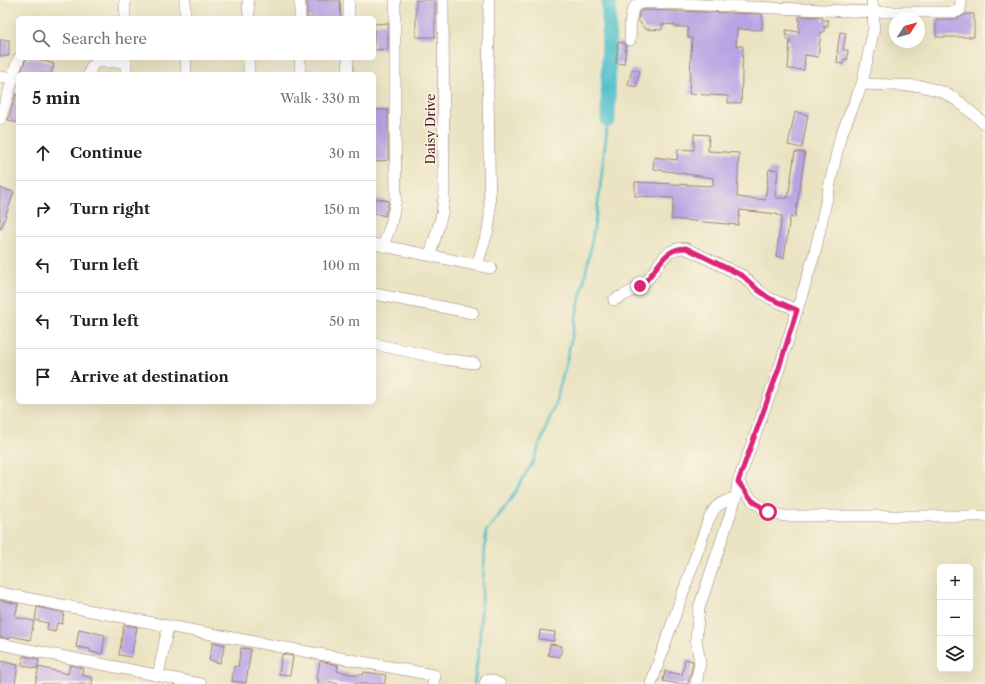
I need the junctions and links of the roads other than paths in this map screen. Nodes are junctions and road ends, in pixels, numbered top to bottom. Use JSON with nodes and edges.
{"nodes":[{"id":1,"x":125,"y":0,"type":"edge"},
{"id":2,"x":185,"y":0,"type":"edge"},
{"id":3,"x":248,"y":0,"type":"edge"},
{"id":4,"x":300,"y":0,"type":"edge"},
{"id":5,"x":349,"y":0,"type":"edge"},
{"id":6,"x":395,"y":0,"type":"edge"},
{"id":7,"x":443,"y":0,"type":"edge"},
{"id":8,"x":489,"y":0,"type":"edge"},
{"id":9,"x":872,"y":0,"type":"edge"},
{"id":10,"x":961,"y":0,"type":"edge"},
{"id":11,"x":659,"y":2,"type":"edge"},
{"id":12,"x":776,"y":4,"type":"edge"},
{"id":13,"x":872,"y":12,"type":"junction"},
{"id":14,"x":125,"y":16,"type":"edge"},
{"id":15,"x":185,"y":16,"type":"edge"},
{"id":16,"x":249,"y":16,"type":"edge"},
{"id":17,"x":300,"y":16,"type":"edge"},
{"id":18,"x":349,"y":16,"type":"edge"},
{"id":19,"x":630,"y":40,"type":"dead end"},
{"id":20,"x":18,"y":60,"type":"edge"},
{"id":21,"x":126,"y":60,"type":"edge"},
{"id":22,"x":186,"y":60,"type":"edge"},
{"id":23,"x":249,"y":60,"type":"edge"},
{"id":24,"x":300,"y":60,"type":"edge"},
{"id":25,"x":348,"y":60,"type":"edge"},
{"id":26,"x":90,"y":72,"type":"edge"},
{"id":27,"x":126,"y":72,"type":"edge"},
{"id":28,"x":186,"y":72,"type":"edge"},
{"id":29,"x":249,"y":72,"type":"edge"},
{"id":30,"x":300,"y":72,"type":"edge"},
{"id":31,"x":348,"y":72,"type":"edge"},
{"id":32,"x":0,"y":77,"type":"edge"},
{"id":33,"x":12,"y":77,"type":"junction"},
{"id":34,"x":862,"y":84,"type":"junction"},
{"id":35,"x":0,"y":119,"type":"edge"},
{"id":36,"x":985,"y":124,"type":"edge"},
{"id":37,"x":378,"y":245,"type":"edge"},
{"id":38,"x":430,"y":255,"type":"junction"},
{"id":39,"x":477,"y":265,"type":"junction"},
{"id":40,"x":491,"y":268,"type":"dead end"},
{"id":41,"x":376,"y":294,"type":"edge"},
{"id":42,"x":614,"y":300,"type":"dead end"},
{"id":43,"x":797,"y":310,"type":"junction"},
{"id":44,"x":473,"y":313,"type":"dead end"},
{"id":45,"x":376,"y":344,"type":"edge"},
{"id":46,"x":474,"y":363,"type":"dead end"},
{"id":47,"x":738,"y":482,"type":"junction"},
{"id":48,"x":736,"y":497,"type":"junction"},
{"id":49,"x":985,"y":516,"type":"edge"},
{"id":50,"x":0,"y":593,"type":"edge"},
{"id":51,"x":168,"y":626,"type":"junction"},
{"id":52,"x":0,"y":644,"type":"edge"},
{"id":53,"x":158,"y":676,"type":"junction"},
{"id":54,"x":201,"y":684,"type":"edge"},
{"id":55,"x":433,"y":684,"type":"edge"},
{"id":56,"x":485,"y":684,"type":"edge"},
{"id":57,"x":500,"y":684,"type":"edge"},
{"id":58,"x":651,"y":684,"type":"edge"},
{"id":59,"x":696,"y":684,"type":"edge"}],
"edges":[{"from":1,"to":14,"type":"street"},
{"from":2,"to":15,"type":"street"},
{"from":3,"to":16,"type":"street"},
{"from":4,"to":17,"type":"street"},
{"from":5,"to":18,"type":"street"},
{"from":6,"to":37,"type":"street"},
{"from":7,"to":38,"type":"street","name":"Daisy Drive"},
{"from":8,"to":39,"type":"street"},
{"from":9,"to":13,"type":"street"},
{"from":10,"to":13,"type":"street"},
{"from":11,"to":12,"type":"street"},
{"from":11,"to":19,"type":"street"},
{"from":12,"to":13,"type":"street"},
{"from":13,"to":34,"type":"street"},
{"from":20,"to":33,"type":"street"},
{"from":21,"to":26,"type":"street"},
{"from":21,"to":27,"type":"street"},
{"from":22,"to":28,"type":"street"},
{"from":23,"to":29,"type":"street"},
{"from":24,"to":30,"type":"street"},
{"from":25,"to":31,"type":"street"},
{"from":32,"to":33,"type":"street"},
{"from":33,"to":35,"type":"street"},
{"from":34,"to":36,"type":"street"},
{"from":34,"to":43,"type":"street"},
{"from":37,"to":38,"type":"street"},
{"from":38,"to":39,"type":"street"},
{"from":39,"to":40,"type":"street"},
{"from":41,"to":44,"type":"street"},
{"from":42,"to":43,"type":"street"},
{"from":43,"to":47,"type":"street"},
{"from":45,"to":46,"type":"street"},
{"from":47,"to":48,"type":"street"},
{"from":47,"to":49,"type":"street"},
{"from":48,"to":58,"type":"street"},
{"from":48,"to":59,"type":"street"},
{"from":50,"to":51,"type":"street"},
{"from":51,"to":53,"type":"street"},
{"from":51,"to":55,"type":"street"},
{"from":52,"to":53,"type":"street"},
{"from":53,"to":54,"type":"street"},
{"from":56,"to":57,"type":"street"}]}
